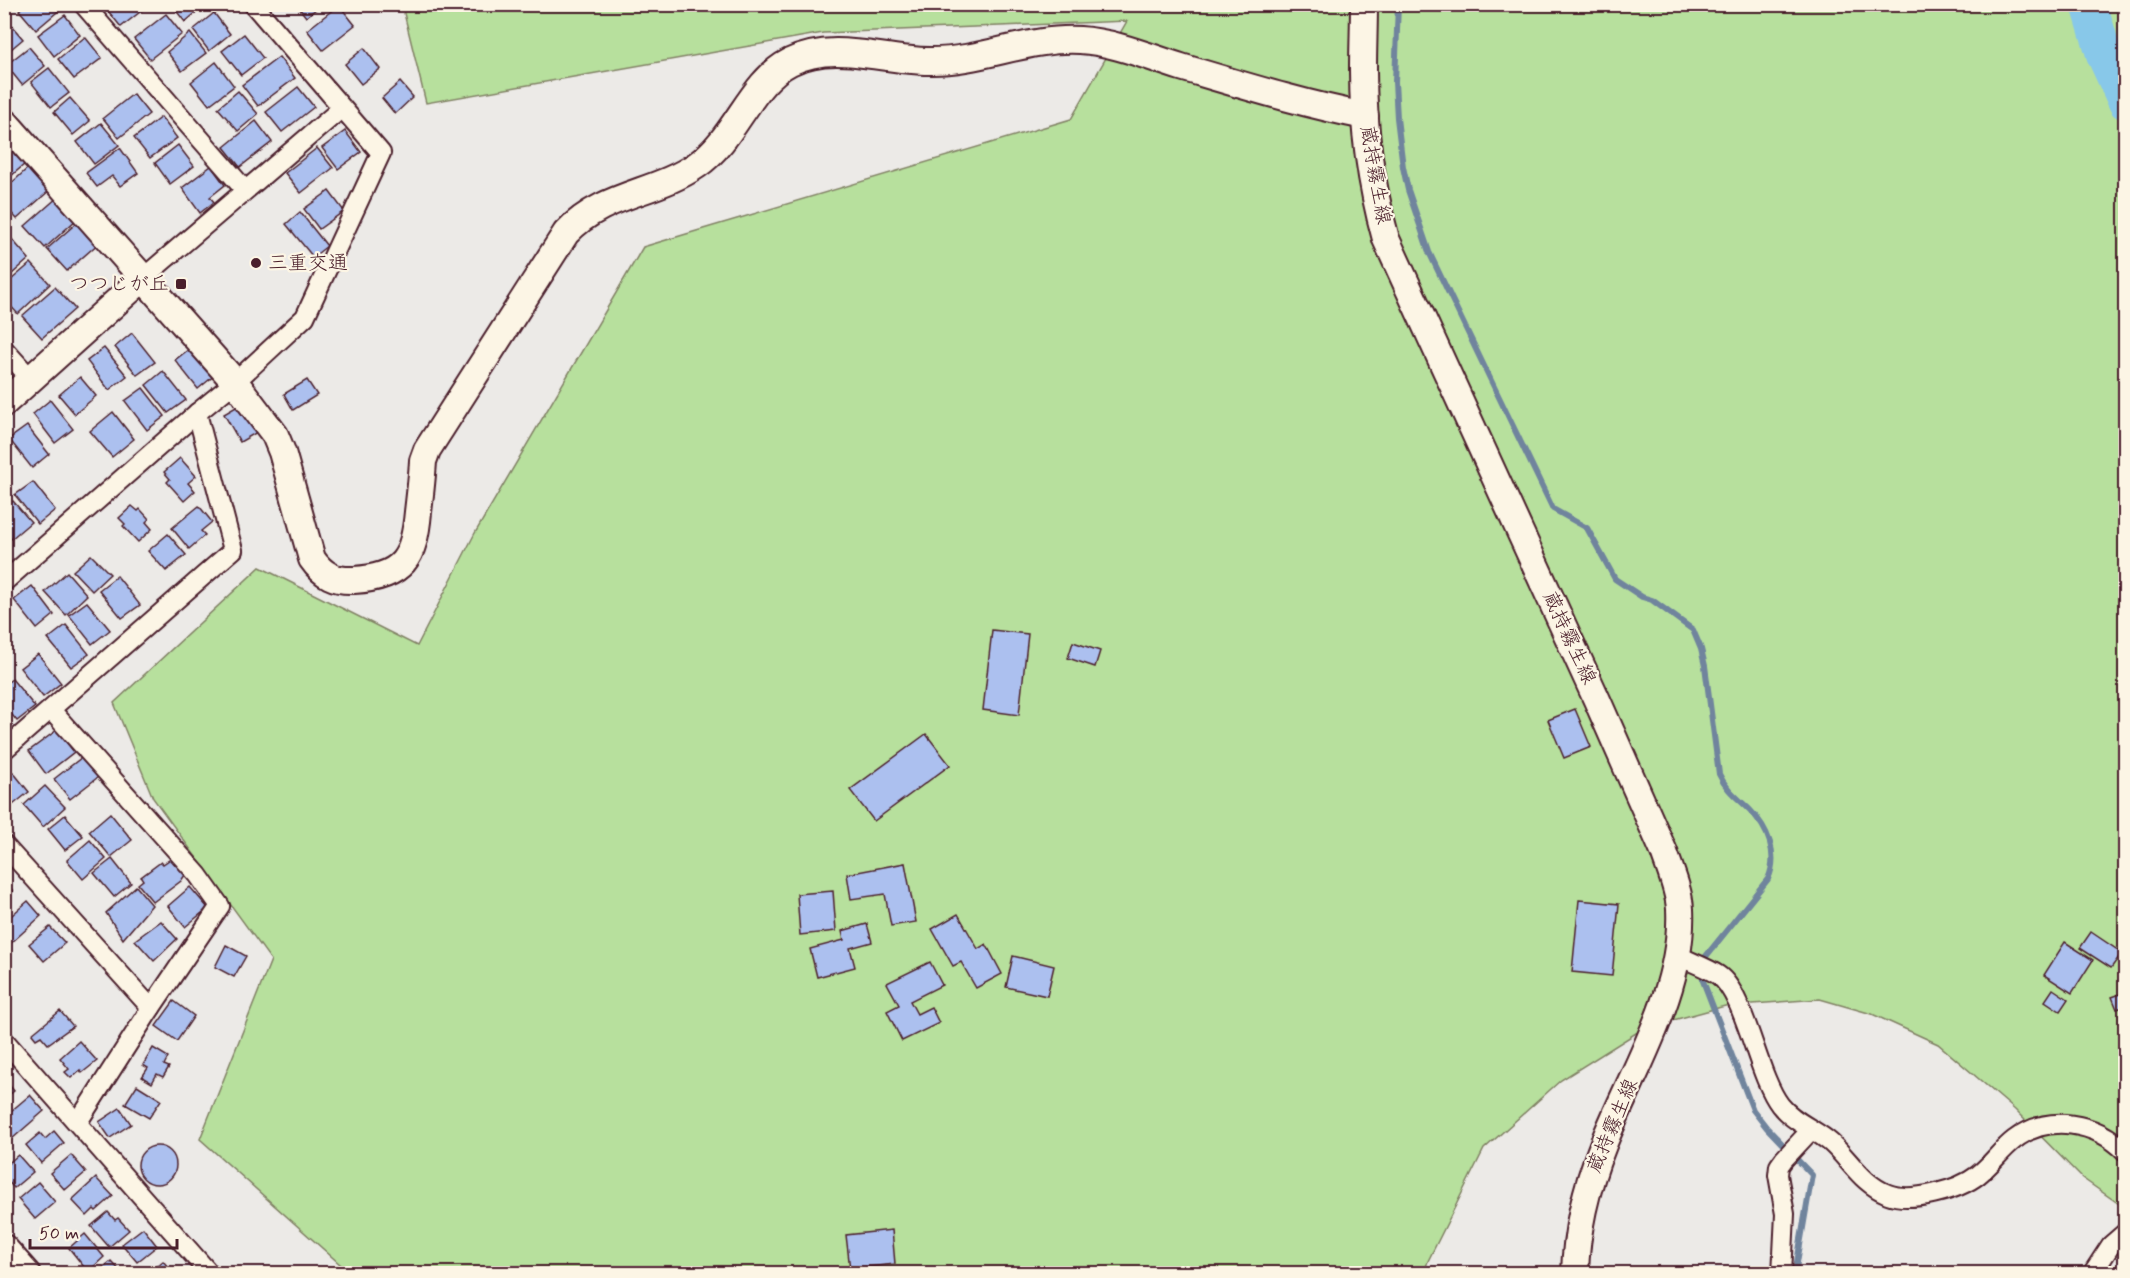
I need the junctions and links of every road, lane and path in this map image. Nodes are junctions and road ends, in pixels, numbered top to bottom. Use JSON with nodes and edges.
{"nodes":[{"id":1,"x":83,"y":4,"type":"edge"},
{"id":2,"x":1364,"y":4,"type":"edge"},
{"id":3,"x":253,"y":5,"type":"edge"},
{"id":4,"x":342,"y":108,"type":"junction"},
{"id":5,"x":1365,"y":116,"type":"junction"},
{"id":6,"x":4,"y":121,"type":"edge"},
{"id":7,"x":245,"y":190,"type":"junction"},
{"id":8,"x":142,"y":279,"type":"junction"},
{"id":9,"x":4,"y":349,"type":"edge"},
{"id":10,"x":31,"y":379,"type":"junction"},
{"id":11,"x":235,"y":382,"type":"junction"},
{"id":12,"x":4,"y":403,"type":"edge"},
{"id":13,"x":197,"y":413,"type":"junction"},
{"id":14,"x":4,"y":582,"type":"edge"},
{"id":15,"x":51,"y":710,"type":"junction"},
{"id":16,"x":4,"y":750,"type":"edge"},
{"id":17,"x":4,"y":845,"type":"edge"},
{"id":18,"x":1683,"y":958,"type":"junction"},
{"id":19,"x":151,"y":1008,"type":"junction"},
{"id":20,"x":4,"y":1040,"type":"edge"},
{"id":21,"x":78,"y":1122,"type":"junction"},
{"id":22,"x":1806,"y":1135,"type":"junction"},
{"id":23,"x":2126,"y":1152,"type":"edge"},
{"id":24,"x":2126,"y":1233,"type":"edge"},
{"id":25,"x":4,"y":1248,"type":"edge"},
{"id":26,"x":27,"y":1274,"type":"edge"},
{"id":27,"x":210,"y":1274,"type":"edge"},
{"id":28,"x":1575,"y":1274,"type":"edge"},
{"id":29,"x":1782,"y":1274,"type":"edge"},
{"id":30,"x":2092,"y":1274,"type":"edge"}],
"edges":[{"from":1,"to":7,"type":"street"},
{"from":2,"to":5,"type":"street","name":"蔵持霧生線"},
{"from":3,"to":4,"type":"street"},
{"from":4,"to":7,"type":"street"},
{"from":4,"to":11,"type":"street"},
{"from":5,"to":11,"type":"street"},
{"from":5,"to":18,"type":"street","name":"蔵持霧生線"},
{"from":6,"to":8,"type":"street"},
{"from":7,"to":8,"type":"street"},
{"from":8,"to":10,"type":"street"},
{"from":8,"to":11,"type":"street"},
{"from":9,"to":10,"type":"street"},
{"from":10,"to":12,"type":"street"},
{"from":11,"to":13,"type":"street"},
{"from":13,"to":14,"type":"street"},
{"from":13,"to":15,"type":"street"},
{"from":15,"to":16,"type":"street"},
{"from":15,"to":19,"type":"street"},
{"from":17,"to":19,"type":"street"},
{"from":18,"to":22,"type":"street"},
{"from":18,"to":28,"type":"street","name":"蔵持霧生線"},
{"from":19,"to":21,"type":"street"},
{"from":20,"to":21,"type":"street"},
{"from":21,"to":27,"type":"street"},
{"from":22,"to":23,"type":"street"},
{"from":22,"to":29,"type":"street"},
{"from":24,"to":30,"type":"street"},
{"from":25,"to":26,"type":"street"}]}
